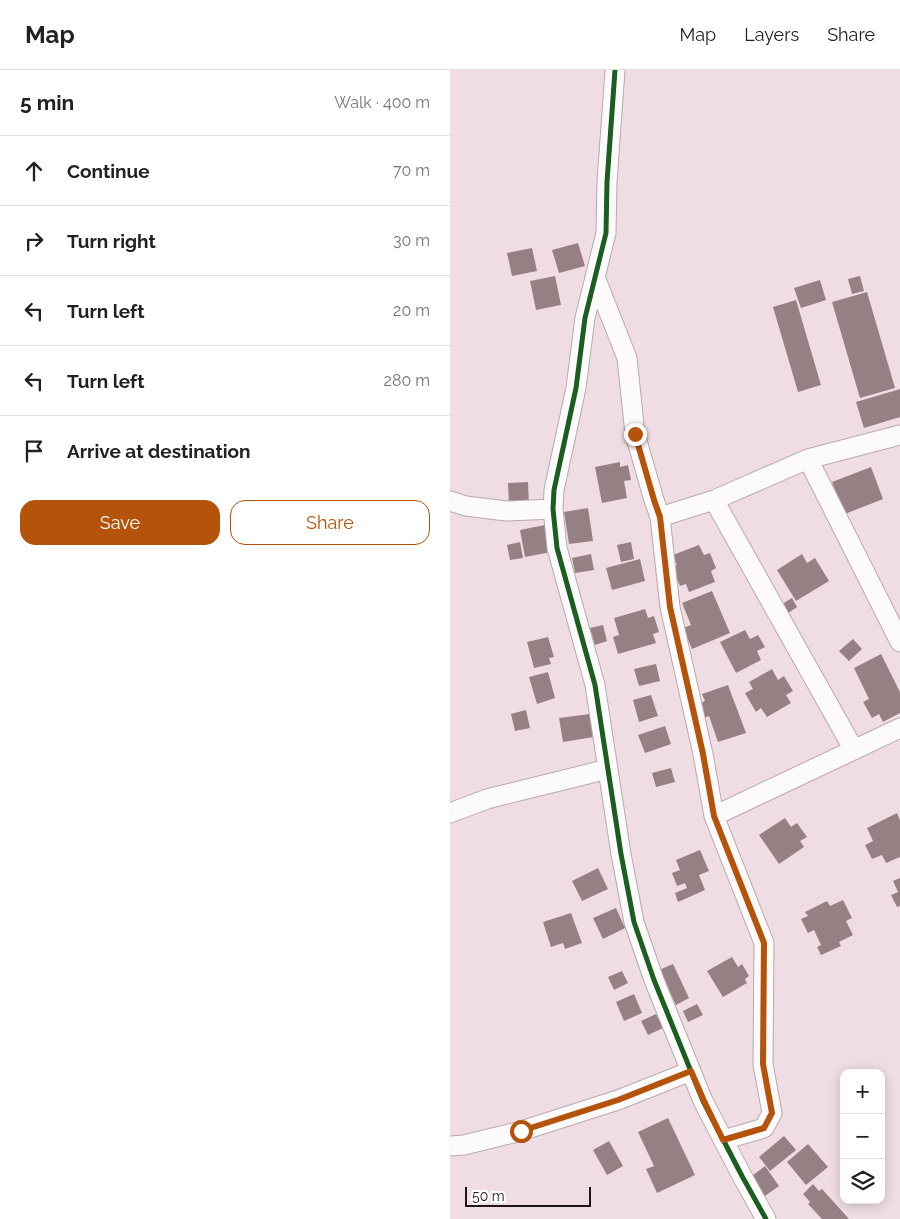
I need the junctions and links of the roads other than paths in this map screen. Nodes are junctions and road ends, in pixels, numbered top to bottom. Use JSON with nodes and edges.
{"nodes":[{"id":1,"x":615,"y":70,"type":"edge"},
{"id":2,"x":595,"y":276,"type":"junction"},
{"id":3,"x":900,"y":435,"type":"edge"},
{"id":4,"x":808,"y":459,"type":"junction"},
{"id":5,"x":714,"y":500,"type":"junction"},
{"id":6,"x":450,"y":501,"type":"edge"},
{"id":7,"x":553,"y":509,"type":"junction"},
{"id":8,"x":660,"y":517,"type":"junction"},
{"id":9,"x":900,"y":642,"type":"edge"},
{"id":10,"x":900,"y":728,"type":"edge"},
{"id":11,"x":854,"y":750,"type":"junction"},
{"id":12,"x":608,"y":769,"type":"junction"},
{"id":13,"x":450,"y":813,"type":"edge"},
{"id":14,"x":714,"y":816,"type":"junction"},
{"id":15,"x":691,"y":1071,"type":"junction"},
{"id":16,"x":723,"y":1140,"type":"junction"},
{"id":17,"x":450,"y":1146,"type":"edge"},
{"id":18,"x":766,"y":1219,"type":"edge"}],
"edges":[{"from":1,"to":2,"type":"street"},
{"from":2,"to":7,"type":"street"},
{"from":2,"to":8,"type":"street"},
{"from":3,"to":4,"type":"street"},
{"from":4,"to":5,"type":"street"},
{"from":4,"to":9,"type":"street"},
{"from":5,"to":8,"type":"street"},
{"from":5,"to":11,"type":"street"},
{"from":6,"to":7,"type":"street"},
{"from":7,"to":12,"type":"street"},
{"from":8,"to":14,"type":"street"},
{"from":10,"to":11,"type":"street"},
{"from":11,"to":14,"type":"street"},
{"from":12,"to":13,"type":"street"},
{"from":12,"to":15,"type":"street"},
{"from":14,"to":16,"type":"street"},
{"from":15,"to":16,"type":"street"},
{"from":15,"to":17,"type":"street"},
{"from":16,"to":18,"type":"street"}]}
